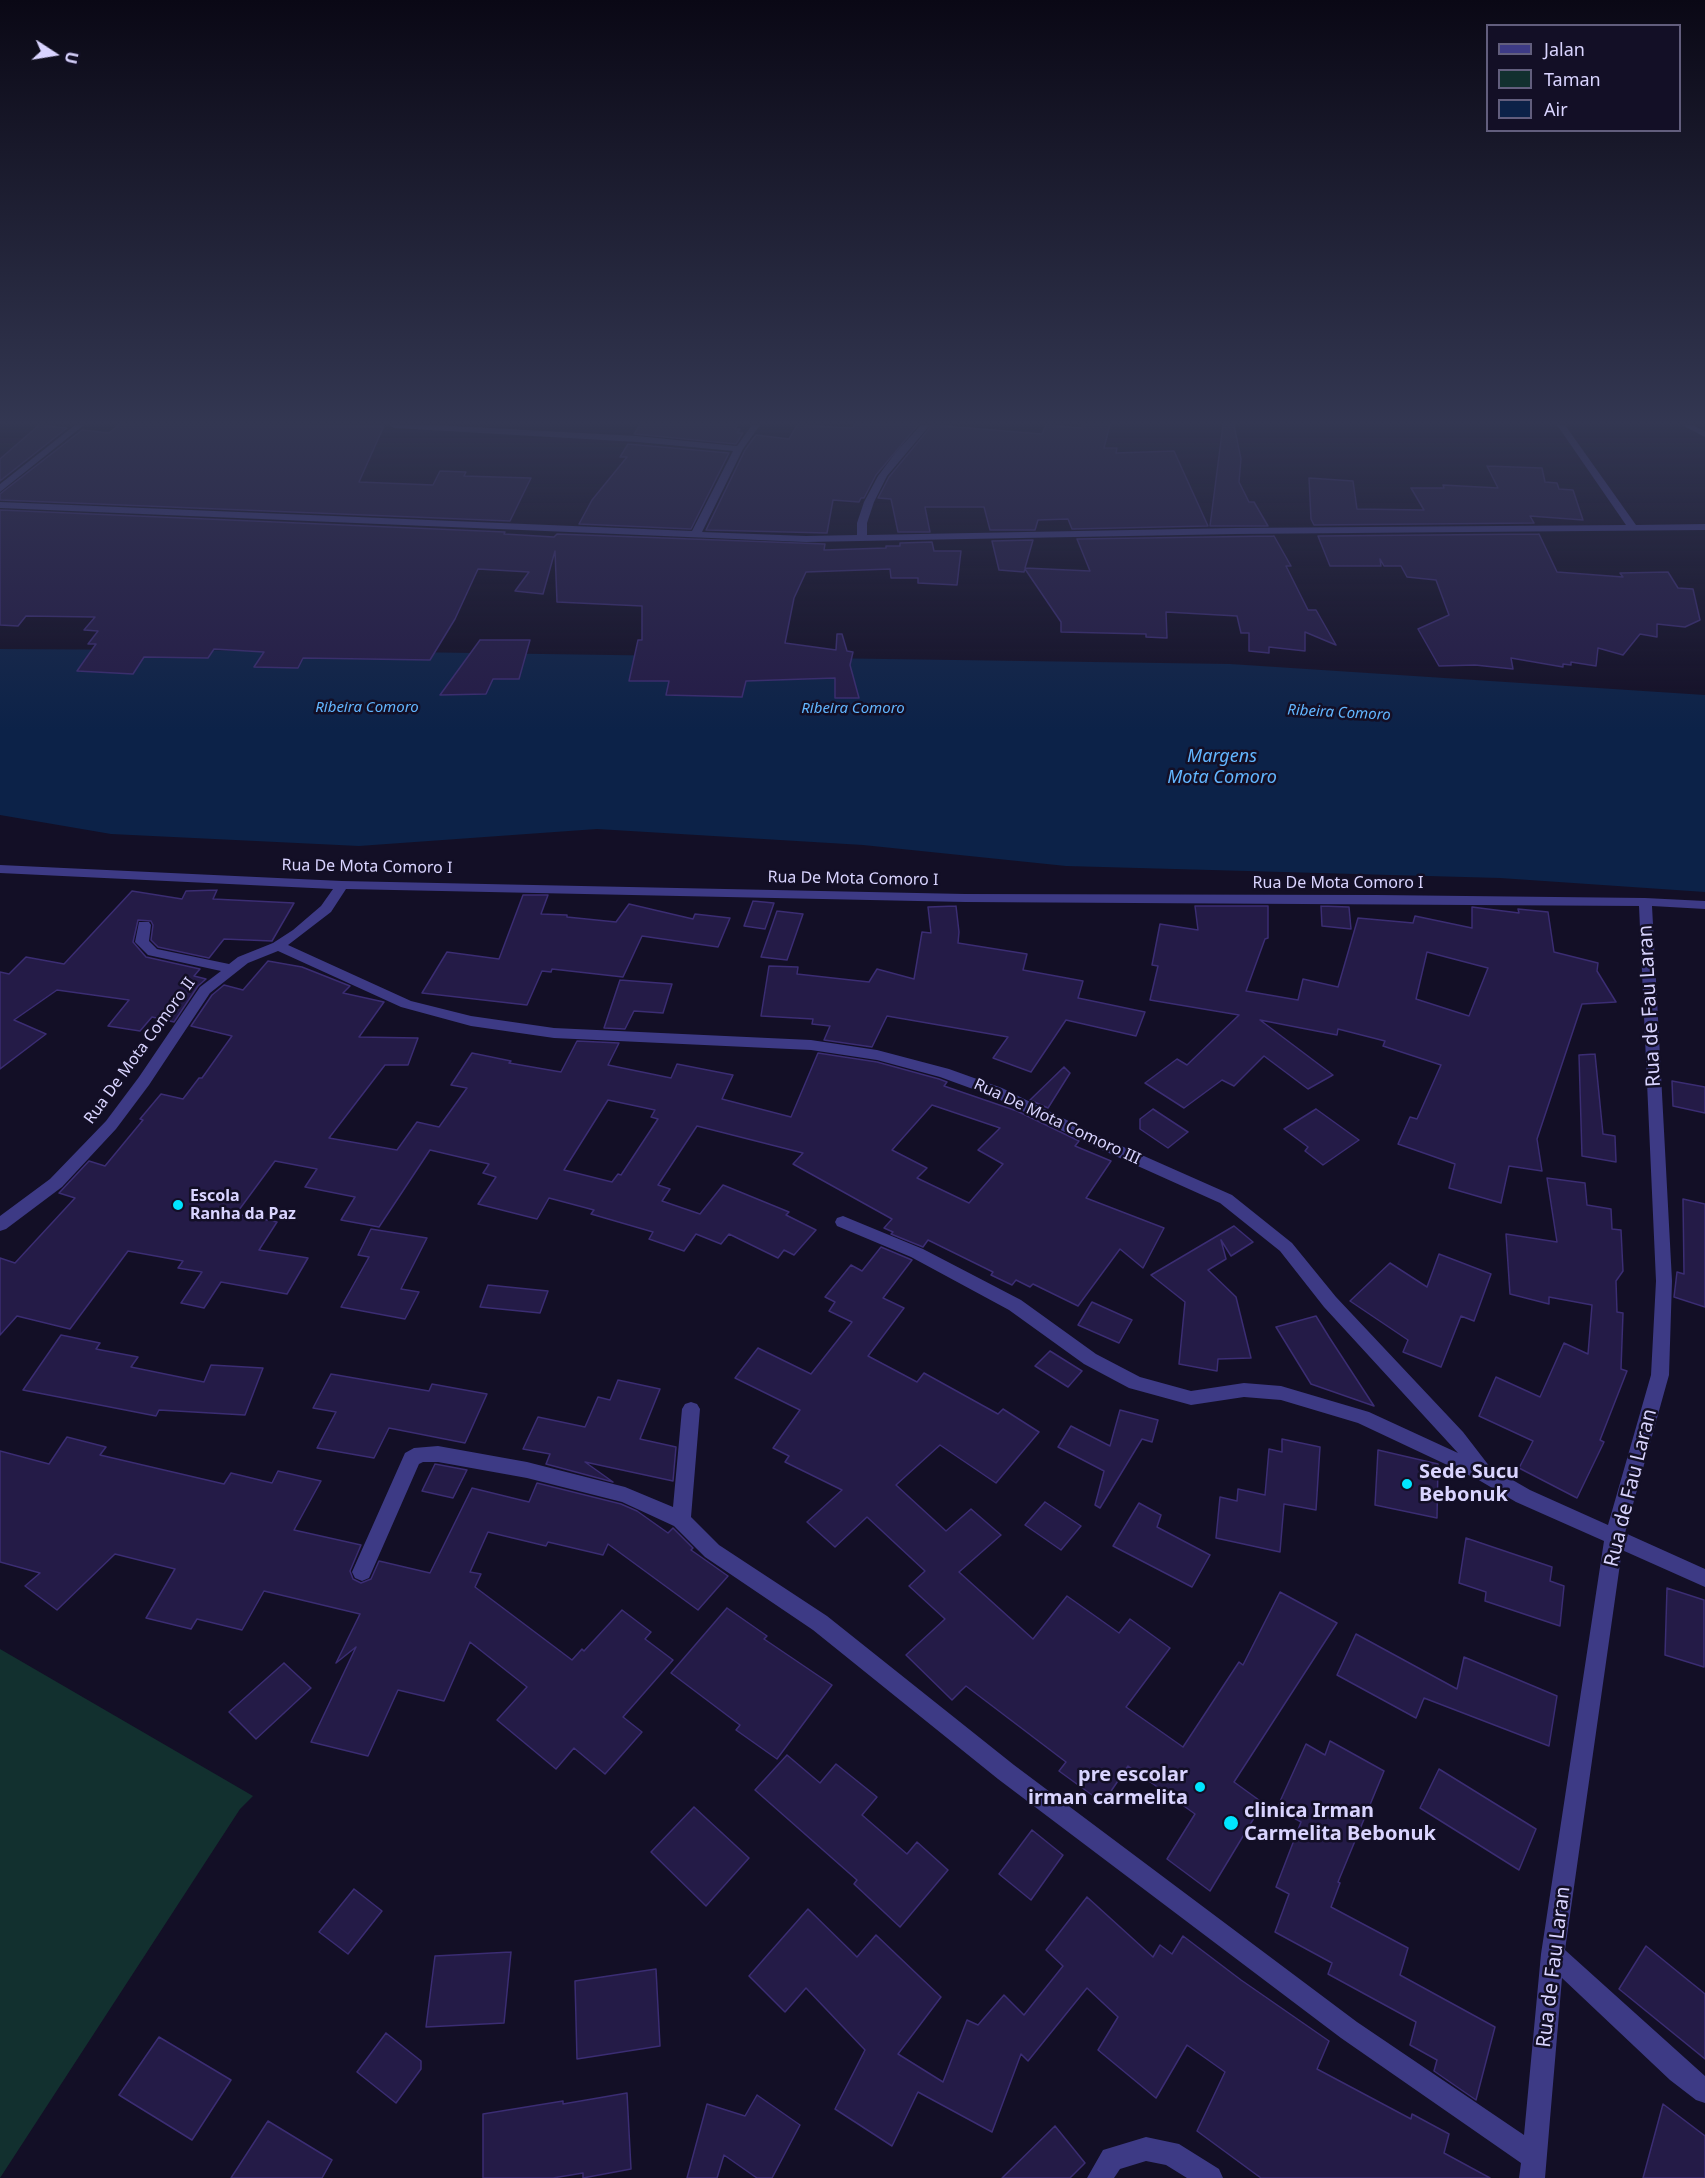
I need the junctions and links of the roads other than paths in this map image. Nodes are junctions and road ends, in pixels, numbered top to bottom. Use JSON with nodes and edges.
{"nodes":[{"id":1,"x":501,"y":527,"type":"edge"},
{"id":2,"x":699,"y":527,"type":"edge"},
{"id":3,"x":862,"y":527,"type":"edge"},
{"id":4,"x":1633,"y":527,"type":"joint"},
{"id":5,"x":1659,"y":527,"type":"edge"},
{"id":6,"x":695,"y":535,"type":"junction"},
{"id":7,"x":862,"y":538,"type":"junction"},
{"id":8,"x":0,"y":869,"type":"edge"},
{"id":9,"x":342,"y":885,"type":"junction"},
{"id":10,"x":1645,"y":902,"type":"junction"},
{"id":11,"x":1705,"y":905,"type":"edge"},
{"id":12,"x":144,"y":925,"type":"dead end"},
{"id":13,"x":278,"y":946,"type":"junction"},
{"id":14,"x":229,"y":968,"type":"junction"},
{"id":15,"x":843,"y":1222,"type":"dead end"},
{"id":16,"x":0,"y":1225,"type":"edge"},
{"id":17,"x":691,"y":1409,"type":"dead end"},
{"id":18,"x":1483,"y":1473,"type":"junction"},
{"id":19,"x":681,"y":1520,"type":"junction"},
{"id":20,"x":1614,"y":1536,"type":"junction"},
{"id":21,"x":362,"y":1572,"type":"dead end"},
{"id":22,"x":1705,"y":1578,"type":"edge"},
{"id":23,"x":1554,"y":1954,"type":"junction"},
{"id":24,"x":1705,"y":2091,"type":"edge"},
{"id":25,"x":1533,"y":2168,"type":"edge"},
{"id":26,"x":1100,"y":2178,"type":"edge"},
{"id":27,"x":1210,"y":2178,"type":"edge"}],
"edges":[{"from":1,"to":6,"type":"street"},
{"from":2,"to":6,"type":"street"},
{"from":3,"to":7,"type":"street"},
{"from":4,"to":5,"type":"street"},
{"from":4,"to":7,"type":"street"},
{"from":6,"to":7,"type":"street"},
{"from":8,"to":9,"type":"street","name":"Rua De Mota Comoro I"},
{"from":9,"to":10,"type":"street","name":"Rua De Mota Comoro I"},
{"from":9,"to":13,"type":"street","name":"Rua De Mota Comoro II"},
{"from":10,"to":11,"type":"street","name":"Rua De Mota Comoro I"},
{"from":10,"to":20,"type":"street","name":"Rua de Fau Laran"},
{"from":12,"to":14,"type":"street"},
{"from":13,"to":14,"type":"street","name":"Rua De Mota Comoro II"},
{"from":13,"to":18,"type":"street","name":"Rua De Mota Comoro III"},
{"from":14,"to":16,"type":"street","name":"Rua De Mota Comoro II"},
{"from":15,"to":18,"type":"street"},
{"from":17,"to":19,"type":"street"},
{"from":18,"to":20,"type":"street","name":"Rua De Mota Comoro III"},
{"from":19,"to":21,"type":"street"},
{"from":19,"to":25,"type":"street"},
{"from":20,"to":22,"type":"street","name":"Rua De Mota Comoro III"},
{"from":20,"to":23,"type":"street","name":"Rua de Fau Laran"},
{"from":23,"to":24,"type":"street"},
{"from":23,"to":25,"type":"street","name":"Rua de Fau Laran"},
{"from":26,"to":27,"type":"street"}]}
